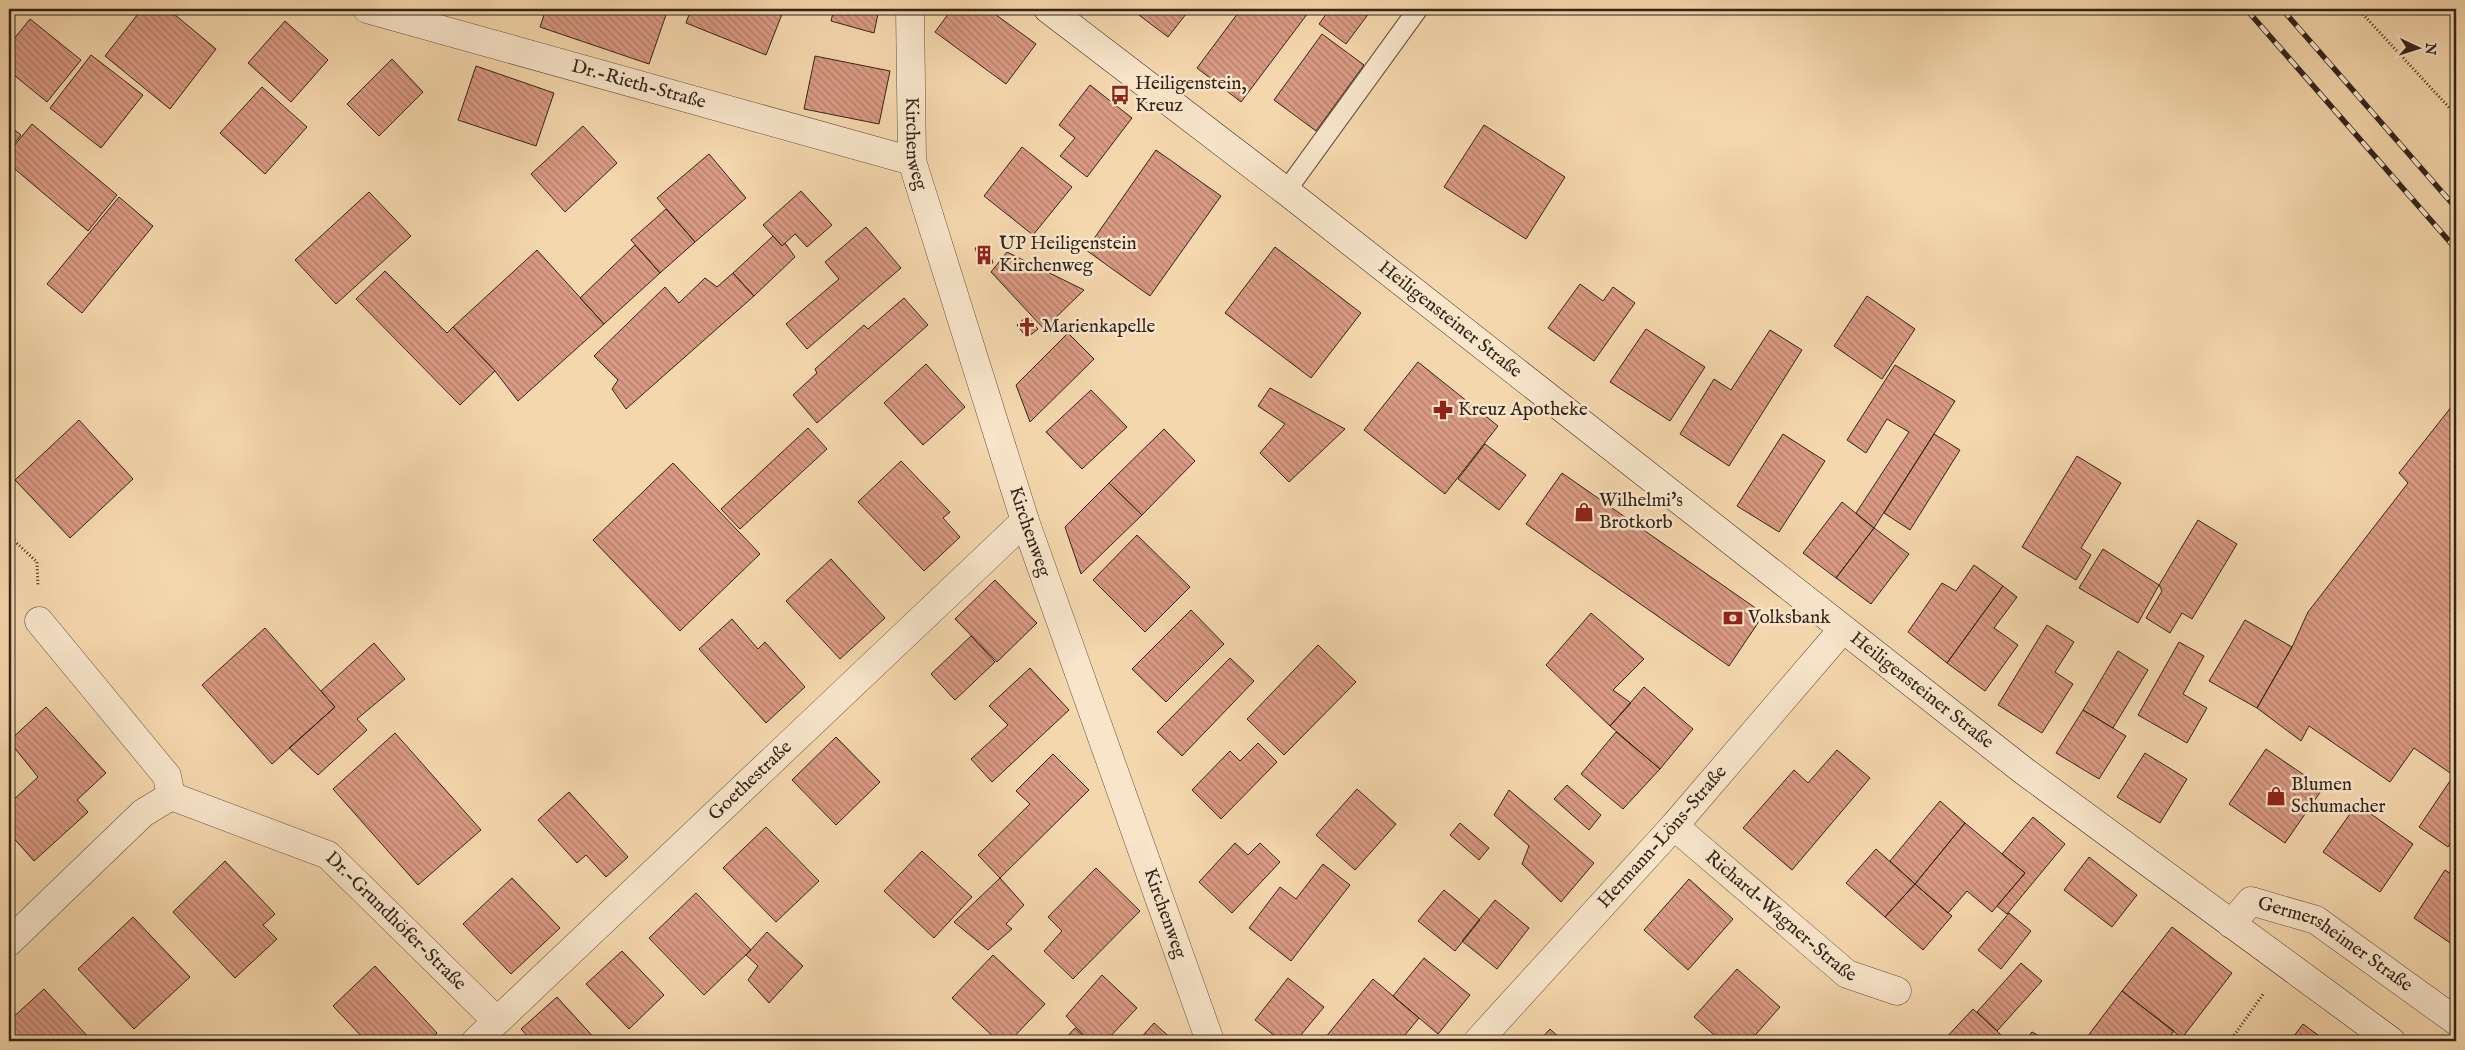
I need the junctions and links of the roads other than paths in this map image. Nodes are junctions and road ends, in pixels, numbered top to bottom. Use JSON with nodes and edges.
{"nodes":[{"id":1,"x":367,"y":9,"type":"edge"},
{"id":2,"x":910,"y":9,"type":"edge"},
{"id":3,"x":1048,"y":9,"type":"edge"},
{"id":4,"x":1418,"y":9,"type":"edge"},
{"id":5,"x":912,"y":161,"type":"junction"},
{"id":6,"x":1286,"y":191,"type":"junction"},
{"id":7,"x":1025,"y":521,"type":"junction"},
{"id":8,"x":38,"y":621,"type":"road end"},
{"id":9,"x":1843,"y":629,"type":"junction"},
{"id":10,"x":171,"y":796,"type":"junction"},
{"id":11,"x":1674,"y":826,"type":"junction"},
{"id":12,"x":2231,"y":924,"type":"junction"},
{"id":13,"x":9,"y":942,"type":"edge"},
{"id":14,"x":1897,"y":991,"type":"dead end"},
{"id":15,"x":497,"y":1021,"type":"junction"},
{"id":16,"x":2456,"y":1022,"type":"edge"},
{"id":17,"x":476,"y":1041,"type":"edge"},
{"id":18,"x":1210,"y":1041,"type":"edge"},
{"id":19,"x":1478,"y":1041,"type":"edge"},
{"id":20,"x":2391,"y":1041,"type":"edge"}],
"edges":[{"from":1,"to":5,"type":"street","name":"Dr.-Rieth-Straße"},
{"from":2,"to":5,"type":"street","name":"Kirchenweg"},
{"from":3,"to":6,"type":"street","name":"Heiligensteiner Straße"},
{"from":4,"to":6,"type":"lane"},
{"from":5,"to":7,"type":"street","name":"Kirchenweg"},
{"from":6,"to":9,"type":"street","name":"Heiligensteiner Straße"},
{"from":7,"to":15,"type":"street","name":"Goethestraße"},
{"from":7,"to":18,"type":"street","name":"Kirchenweg"},
{"from":8,"to":10,"type":"street"},
{"from":9,"to":11,"type":"street","name":"Hermann-Löns-Straße"},
{"from":9,"to":12,"type":"street","name":"Heiligensteiner Straße"},
{"from":10,"to":13,"type":"street"},
{"from":10,"to":15,"type":"street","name":"Dr.-Grundhöfer-Straße"},
{"from":11,"to":14,"type":"street","name":"Richard-Wagner-Straße"},
{"from":11,"to":19,"type":"street","name":"Hermann-Löns-Straße"},
{"from":12,"to":16,"type":"street","name":"Germersheimer Straße"},
{"from":12,"to":20,"type":"street","name":"Germersheimer Straße"},
{"from":15,"to":17,"type":"street","name":"Goethestraße"}]}
